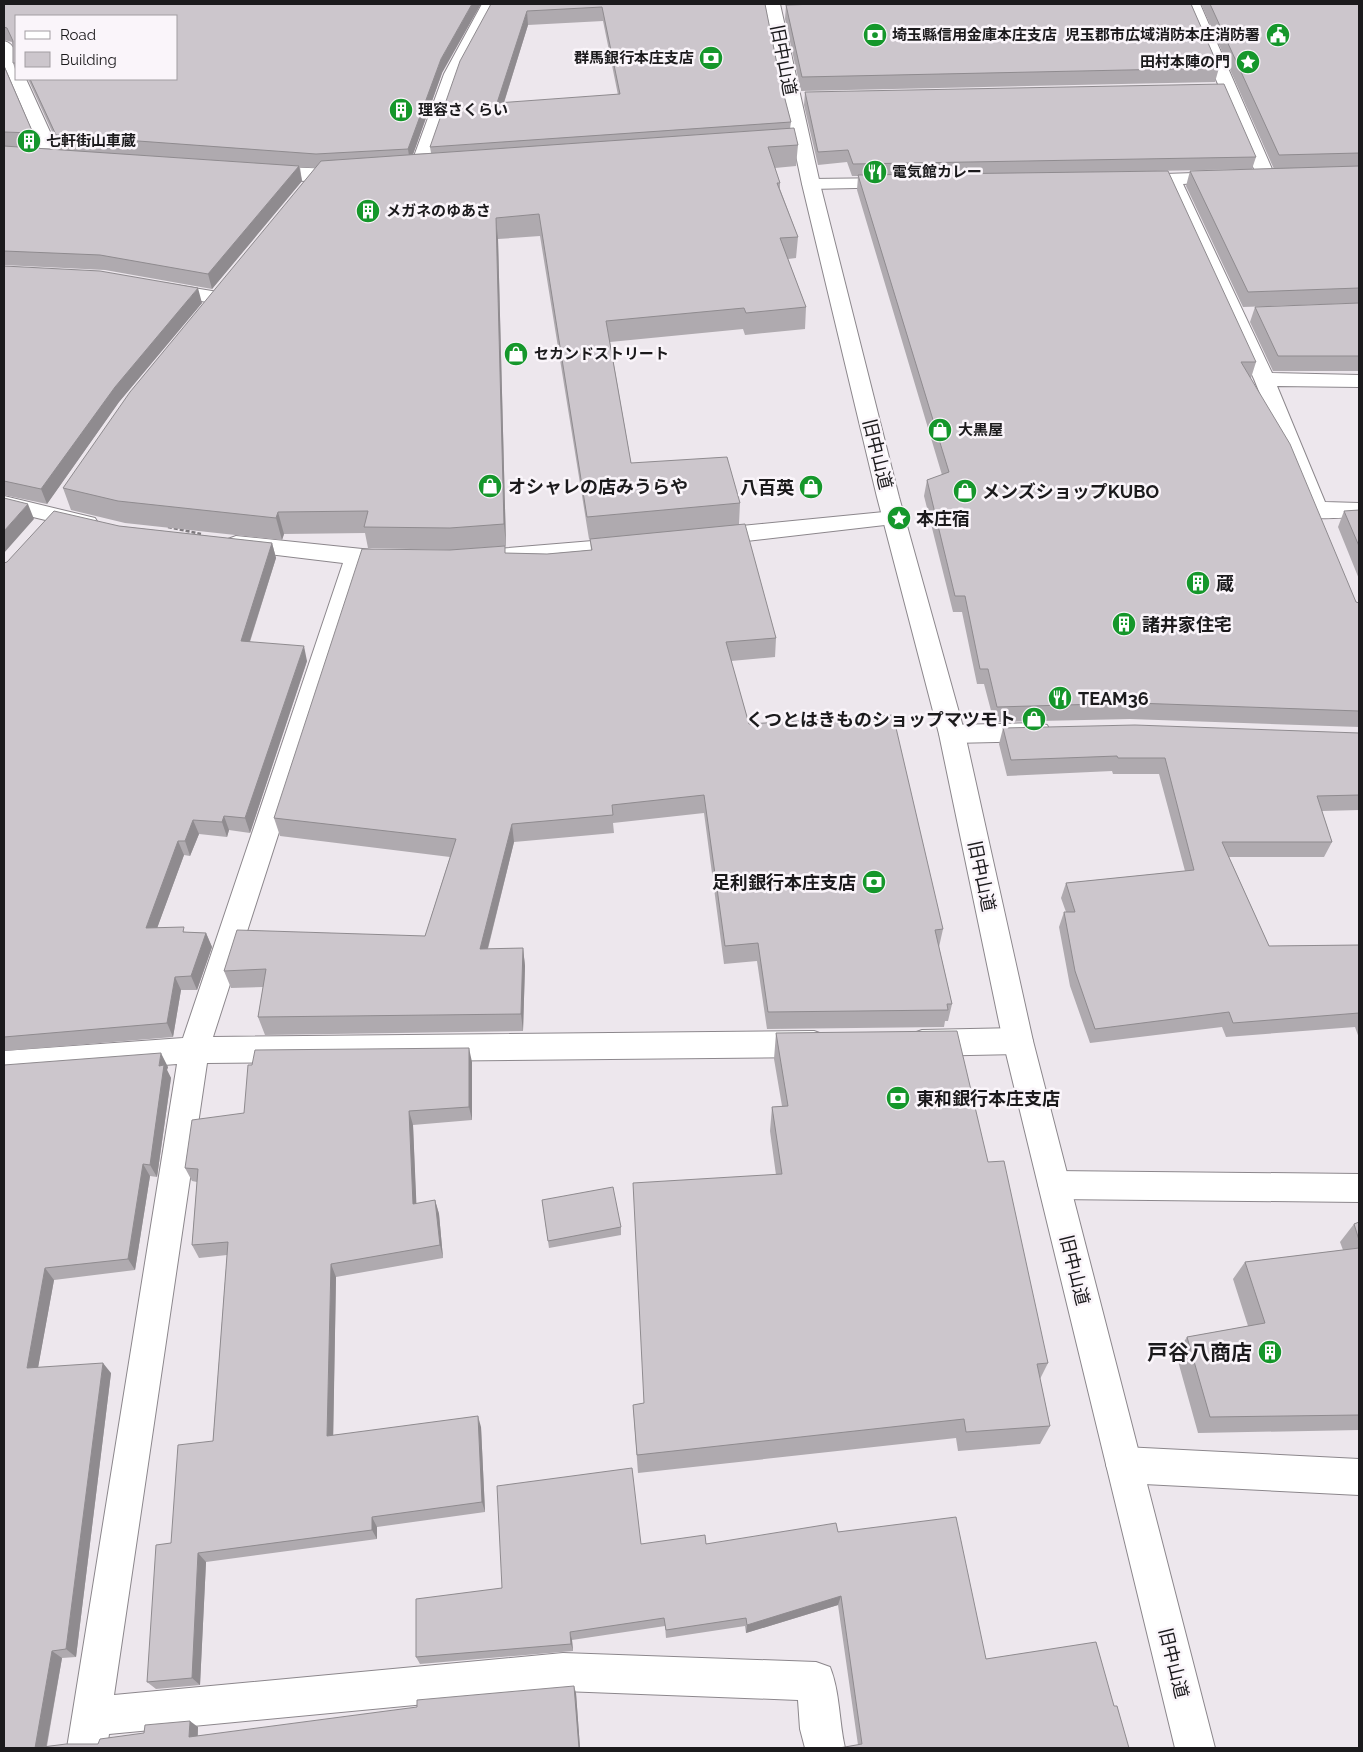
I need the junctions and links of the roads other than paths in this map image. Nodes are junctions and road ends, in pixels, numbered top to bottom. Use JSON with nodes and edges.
{"nodes":[{"id":1,"x":490,"y":4,"type":"edge"},
{"id":2,"x":1192,"y":4,"type":"edge"},
{"id":3,"x":779,"y":9,"type":"edge"},
{"id":4,"x":4,"y":46,"type":"edge"},
{"id":5,"x":14,"y":76,"type":"edge"},
{"id":6,"x":16,"y":80,"type":"edge"},
{"id":7,"x":1229,"y":89,"type":"junction"},
{"id":8,"x":1209,"y":90,"type":"edge"},
{"id":9,"x":33,"y":155,"type":"edge"},
{"id":10,"x":52,"y":156,"type":"junction"},
{"id":11,"x":72,"y":157,"type":"edge"},
{"id":12,"x":437,"y":169,"type":"edge"},
{"id":13,"x":250,"y":170,"type":"edge"},
{"id":14,"x":418,"y":170,"type":"junction"},
{"id":15,"x":398,"y":171,"type":"edge"},
{"id":16,"x":368,"y":173,"type":"edge"},
{"id":17,"x":1285,"y":175,"type":"edge"},
{"id":18,"x":1266,"y":176,"type":"junction"},
{"id":19,"x":1172,"y":179,"type":"junction"},
{"id":20,"x":1114,"y":180,"type":"edge"},
{"id":21,"x":908,"y":183,"type":"edge"},
{"id":22,"x":810,"y":184,"type":"junction"},
{"id":23,"x":143,"y":285,"type":"edge"},
{"id":24,"x":218,"y":298,"type":"edge"},
{"id":25,"x":1264,"y":379,"type":"junction"},
{"id":26,"x":1359,"y":381,"type":"edge"},
{"id":27,"x":4,"y":503,"type":"edge"},
{"id":28,"x":59,"y":507,"type":"junction"},
{"id":29,"x":1317,"y":509,"type":"junction"},
{"id":30,"x":1359,"y":510,"type":"edge"},
{"id":31,"x":894,"y":518,"type":"junction"},
{"id":32,"x":108,"y":528,"type":"edge"},
{"id":33,"x":37,"y":534,"type":"edge"},
{"id":34,"x":1328,"y":535,"type":"edge"},
{"id":35,"x":209,"y":538,"type":"edge"},
{"id":36,"x":685,"y":540,"type":"edge"},
{"id":37,"x":646,"y":544,"type":"edge"},
{"id":38,"x":356,"y":558,"type":"junction"},
{"id":39,"x":394,"y":559,"type":"edge"},
{"id":40,"x":472,"y":559,"type":"edge"},
{"id":41,"x":1061,"y":732,"type":"edge"},
{"id":42,"x":952,"y":734,"type":"junction"},
{"id":43,"x":1018,"y":1041,"type":"junction"},
{"id":44,"x":898,"y":1043,"type":"edge"},
{"id":45,"x":841,"y":1044,"type":"edge"},
{"id":46,"x":194,"y":1050,"type":"junction"},
{"id":47,"x":4,"y":1064,"type":"edge"},
{"id":48,"x":1054,"y":1185,"type":"junction"},
{"id":49,"x":1359,"y":1188,"type":"edge"},
{"id":50,"x":1124,"y":1465,"type":"junction"},
{"id":51,"x":1359,"y":1477,"type":"edge"},
{"id":52,"x":90,"y":1732,"type":"edge"},
{"id":53,"x":825,"y":1748,"type":"edge"},
{"id":54,"x":1195,"y":1748,"type":"edge"}],
"edges":[{"from":1,"to":14,"type":"street"},
{"from":2,"to":7,"type":"street"},
{"from":3,"to":22,"type":"street","name":"旧中山道"},
{"from":4,"to":5,"type":"street"},
{"from":6,"to":10,"type":"street"},
{"from":7,"to":8,"type":"street"},
{"from":7,"to":18,"type":"street"},
{"from":9,"to":10,"type":"street"},
{"from":10,"to":11,"type":"street"},
{"from":12,"to":14,"type":"street"},
{"from":13,"to":16,"type":"street"},
{"from":14,"to":15,"type":"street"},
{"from":17,"to":18,"type":"street"},
{"from":18,"to":19,"type":"street"},
{"from":19,"to":20,"type":"street"},
{"from":19,"to":25,"type":"street"},
{"from":21,"to":22,"type":"street"},
{"from":22,"to":31,"type":"street","name":"旧中山道"},
{"from":23,"to":24,"type":"street"},
{"from":25,"to":26,"type":"street"},
{"from":25,"to":29,"type":"street"},
{"from":27,"to":28,"type":"street"},
{"from":28,"to":32,"type":"street"},
{"from":28,"to":33,"type":"street"},
{"from":29,"to":30,"type":"street"},
{"from":29,"to":34,"type":"street"},
{"from":31,"to":36,"type":"street"},
{"from":31,"to":42,"type":"street","name":"旧中山道"},
{"from":35,"to":38,"type":"street"},
{"from":37,"to":40,"type":"street"},
{"from":38,"to":39,"type":"street"},
{"from":38,"to":46,"type":"street"},
{"from":41,"to":42,"type":"street"},
{"from":42,"to":43,"type":"street","name":"旧中山道"},
{"from":43,"to":44,"type":"street"},
{"from":43,"to":48,"type":"street","name":"旧中山道"},
{"from":45,"to":46,"type":"street"},
{"from":46,"to":47,"type":"street"},
{"from":46,"to":52,"type":"street"},
{"from":48,"to":49,"type":"street"},
{"from":48,"to":50,"type":"street","name":"旧中山道"},
{"from":50,"to":51,"type":"street"},
{"from":50,"to":54,"type":"street","name":"旧中山道"},
{"from":52,"to":53,"type":"street"}]}
